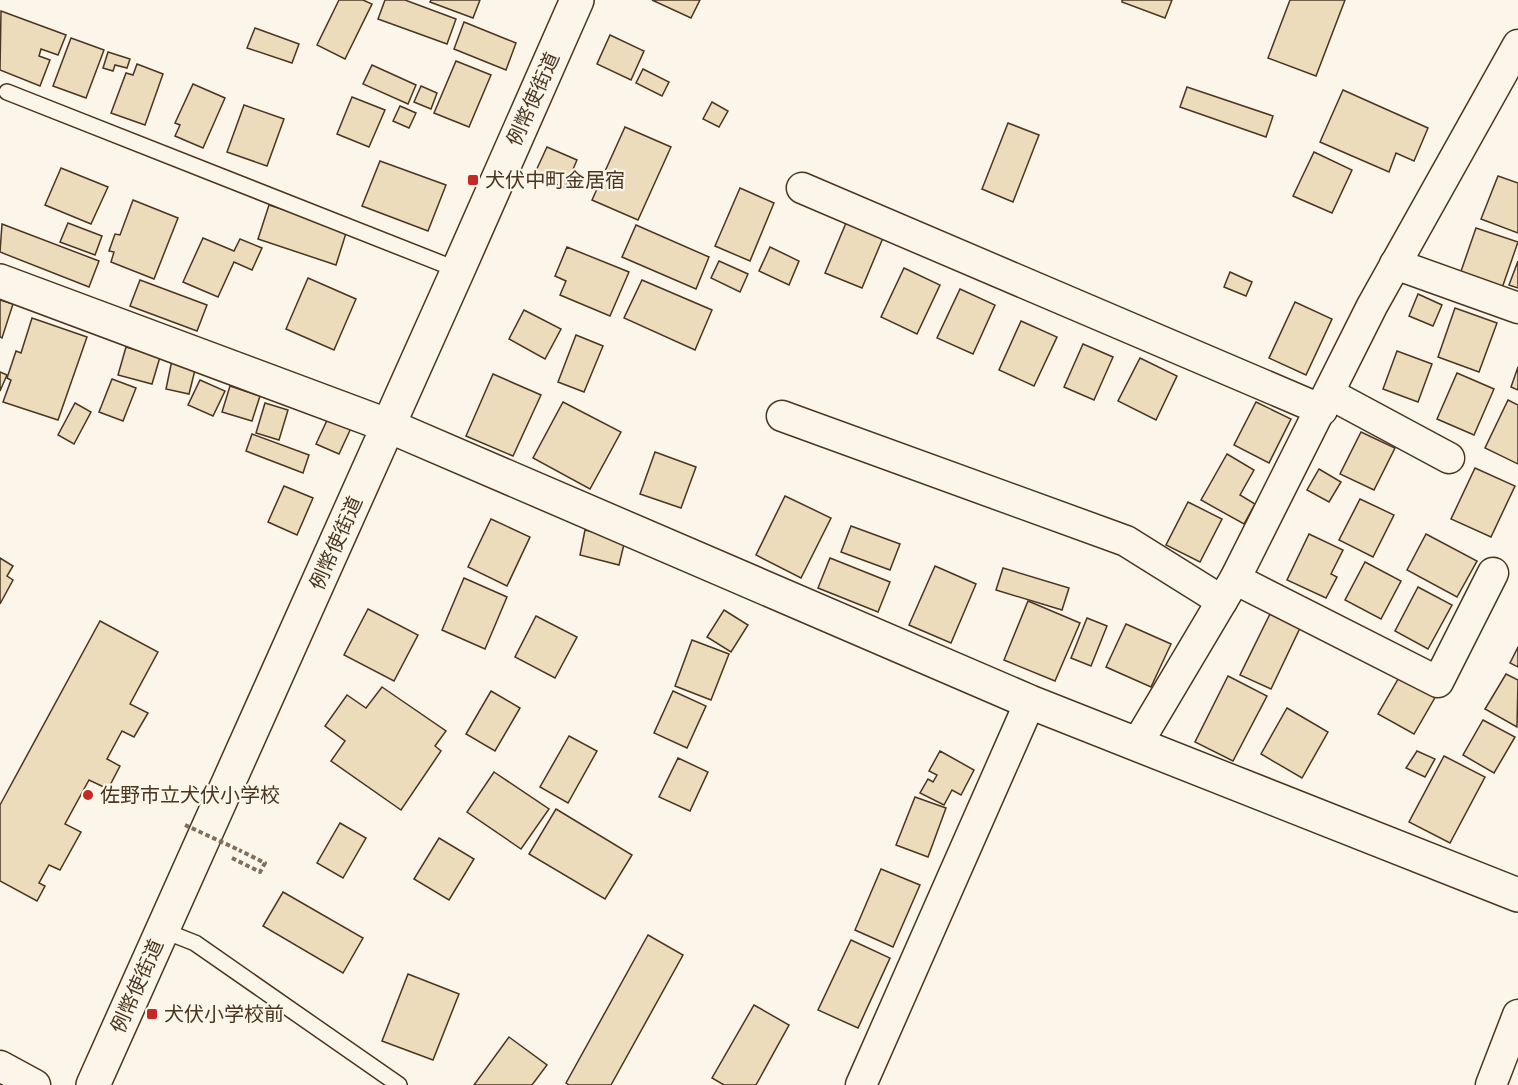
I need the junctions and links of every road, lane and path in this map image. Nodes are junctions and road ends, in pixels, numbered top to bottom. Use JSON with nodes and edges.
{"nodes":[{"id":1,"x":577,"y":0,"type":"edge"},
{"id":2,"x":1518,"y":45,"type":"edge"},
{"id":3,"x":7,"y":92,"type":"dead end"},
{"id":4,"x":802,"y":188,"type":"dead end"},
{"id":5,"x":1395,"y":264,"type":"junction"},
{"id":6,"x":458,"y":270,"type":"junction"},
{"id":7,"x":0,"y":281,"type":"edge"},
{"id":8,"x":1518,"y":308,"type":"edge"},
{"id":9,"x":1326,"y":402,"type":"junction"},
{"id":10,"x":782,"y":416,"type":"dead end"},
{"id":11,"x":388,"y":426,"type":"junction"},
{"id":12,"x":1449,"y":458,"type":"dead end"},
{"id":13,"x":1493,"y":573,"type":"dead end"},
{"id":14,"x":1229,"y":590,"type":"junction"},
{"id":15,"x":1030,"y":702,"type":"junction"},
{"id":16,"x":1137,"y":744,"type":"junction"},
{"id":17,"x":185,"y":825,"type":"dead end"},
{"id":18,"x":231,"y":858,"type":"dead end"},
{"id":19,"x":1518,"y":895,"type":"edge"},
{"id":20,"x":162,"y":930,"type":"junction"},
{"id":21,"x":1518,"y":1015,"type":"edge"},
{"id":22,"x":0,"y":1066,"type":"edge"},
{"id":23,"x":35,"y":1085,"type":"edge"},
{"id":24,"x":93,"y":1085,"type":"edge"},
{"id":25,"x":399,"y":1085,"type":"edge"},
{"id":26,"x":861,"y":1085,"type":"edge"},
{"id":27,"x":1491,"y":1085,"type":"edge"}],
"edges":[{"from":1,"to":6,"type":"street","name":"例幣使街道"},
{"from":2,"to":5,"type":"street"},
{"from":3,"to":6,"type":"lane"},
{"from":4,"to":9,"type":"street"},
{"from":5,"to":8,"type":"street"},
{"from":5,"to":9,"type":"street"},
{"from":6,"to":11,"type":"street","name":"例幣使街道"},
{"from":7,"to":11,"type":"street"},
{"from":9,"to":12,"type":"street"},
{"from":9,"to":14,"type":"street"},
{"from":10,"to":14,"type":"street"},
{"from":11,"to":15,"type":"street"},
{"from":11,"to":20,"type":"street","name":"例幣使街道"},
{"from":13,"to":14,"type":"street"},
{"from":14,"to":16,"type":"street"},
{"from":15,"to":16,"type":"street"},
{"from":15,"to":26,"type":"street"},
{"from":16,"to":19,"type":"street"},
{"from":17,"to":18,"type":"path","bridge":true},
{"from":20,"to":24,"type":"street","name":"例幣使街道"},
{"from":20,"to":25,"type":"lane"},
{"from":21,"to":27,"type":"street"},
{"from":22,"to":23,"type":"street"}]}
